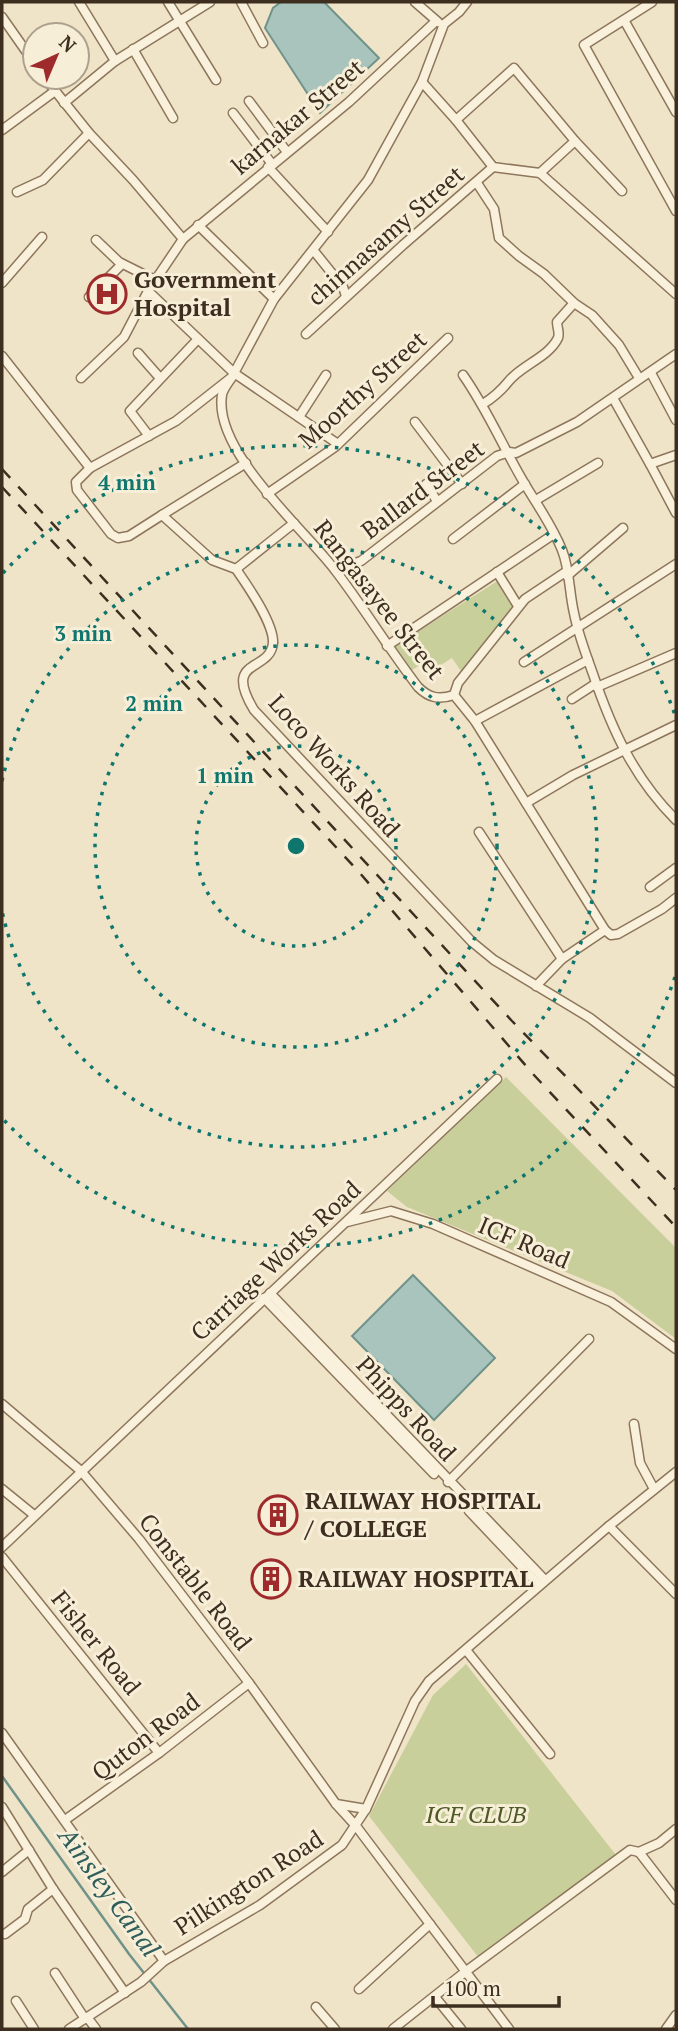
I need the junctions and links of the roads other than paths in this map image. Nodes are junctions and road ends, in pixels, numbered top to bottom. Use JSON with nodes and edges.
{"nodes":[{"id":1,"x":79,"y":2,"type":"edge"},
{"id":2,"x":168,"y":2,"type":"edge"},
{"id":3,"x":210,"y":2,"type":"edge"},
{"id":4,"x":241,"y":2,"type":"edge"},
{"id":5,"x":415,"y":2,"type":"edge"},
{"id":6,"x":467,"y":2,"type":"edge"},
{"id":7,"x":652,"y":2,"type":"edge"},
{"id":8,"x":2,"y":17,"type":"edge"},
{"id":9,"x":179,"y":20,"type":"junction"},
{"id":10,"x":624,"y":20,"type":"junction"},
{"id":11,"x":440,"y":23,"type":"junction"},
{"id":12,"x":262,"y":43,"type":"dead end"},
{"id":13,"x":21,"y":44,"type":"edge"},
{"id":14,"x":133,"y":49,"type":"junction"},
{"id":15,"x":115,"y":61,"type":"junction"},
{"id":16,"x":216,"y":80,"type":"dead end"},
{"id":17,"x":422,"y":82,"type":"junction"},
{"id":18,"x":55,"y":91,"type":"joint"},
{"id":19,"x":249,"y":101,"type":"dead end"},
{"id":20,"x":64,"y":103,"type":"junction"},
{"id":21,"x":676,"y":112,"type":"edge"},
{"id":22,"x":233,"y":113,"type":"dead end"},
{"id":23,"x":173,"y":118,"type":"dead end"},
{"id":24,"x":456,"y":120,"type":"junction"},
{"id":25,"x":2,"y":130,"type":"edge"},
{"id":26,"x":89,"y":133,"type":"junction"},
{"id":27,"x":575,"y":141,"type":"junction"},
{"id":28,"x":287,"y":152,"type":"junction"},
{"id":29,"x":270,"y":166,"type":"junction"},
{"id":30,"x":493,"y":167,"type":"junction"},
{"id":31,"x":540,"y":173,"type":"junction"},
{"id":32,"x":477,"y":183,"type":"junction"},
{"id":33,"x":622,"y":191,"type":"dead end"},
{"id":34,"x":17,"y":192,"type":"dead end"},
{"id":35,"x":676,"y":211,"type":"edge"},
{"id":36,"x":198,"y":225,"type":"junction"},
{"id":37,"x":328,"y":232,"type":"junction"},
{"id":38,"x":42,"y":237,"type":"dead end"},
{"id":39,"x":183,"y":239,"type":"junction"},
{"id":40,"x":96,"y":240,"type":"dead end"},
{"id":41,"x":314,"y":250,"type":"junction"},
{"id":42,"x":122,"y":264,"type":"junction"},
{"id":43,"x":155,"y":280,"type":"junction"},
{"id":44,"x":2,"y":282,"type":"edge"},
{"id":45,"x":148,"y":291,"type":"junction"},
{"id":46,"x":676,"y":294,"type":"edge"},
{"id":47,"x":346,"y":296,"type":"junction"},
{"id":48,"x":89,"y":297,"type":"dead end"},
{"id":49,"x":274,"y":299,"type":"junction"},
{"id":50,"x":575,"y":303,"type":"junction"},
{"id":51,"x":306,"y":334,"type":"dead end"},
{"id":52,"x":449,"y":338,"type":"dead end"},
{"id":53,"x":198,"y":339,"type":"junction"},
{"id":54,"x":138,"y":353,"type":"dead end"},
{"id":55,"x":676,"y":354,"type":"edge"},
{"id":56,"x":2,"y":356,"type":"edge"},
{"id":57,"x":651,"y":373,"type":"junction"},
{"id":58,"x":233,"y":375,"type":"junction"},
{"id":59,"x":326,"y":375,"type":"dead end"},
{"id":60,"x":463,"y":375,"type":"dead end"},
{"id":61,"x":81,"y":378,"type":"dead end"},
{"id":62,"x":639,"y":378,"type":"junction"},
{"id":63,"x":160,"y":379,"type":"junction"},
{"id":64,"x":613,"y":398,"type":"junction"},
{"id":65,"x":483,"y":404,"type":"junction"},
{"id":66,"x":299,"y":417,"type":"junction"},
{"id":67,"x":676,"y":420,"type":"edge"},
{"id":68,"x":415,"y":422,"type":"dead end"},
{"id":69,"x":149,"y":436,"type":"junction"},
{"id":70,"x":338,"y":444,"type":"junction"},
{"id":71,"x":509,"y":452,"type":"junction"},
{"id":72,"x":676,"y":455,"type":"edge"},
{"id":73,"x":246,"y":463,"type":"junction"},
{"id":74,"x":598,"y":463,"type":"dead end"},
{"id":75,"x":650,"y":464,"type":"junction"},
{"id":76,"x":90,"y":468,"type":"junction"},
{"id":77,"x":426,"y":484,"type":"dead end"},
{"id":78,"x":462,"y":484,"type":"junction"},
{"id":79,"x":525,"y":484,"type":"junction"},
{"id":80,"x":267,"y":494,"type":"junction"},
{"id":81,"x":536,"y":500,"type":"junction"},
{"id":82,"x":438,"y":501,"type":"junction"},
{"id":83,"x":676,"y":513,"type":"edge"},
{"id":84,"x":162,"y":515,"type":"junction"},
{"id":85,"x":294,"y":523,"type":"junction"},
{"id":86,"x":623,"y":528,"type":"dead end"},
{"id":87,"x":554,"y":534,"type":"junction"},
{"id":88,"x":453,"y":539,"type":"dead end"},
{"id":89,"x":676,"y":564,"type":"edge"},
{"id":90,"x":236,"y":569,"type":"junction"},
{"id":91,"x":335,"y":570,"type":"junction"},
{"id":92,"x":496,"y":572,"type":"junction"},
{"id":93,"x":567,"y":574,"type":"junction"},
{"id":94,"x":519,"y":607,"type":"junction"},
{"id":95,"x":578,"y":629,"type":"junction"},
{"id":96,"x":387,"y":646,"type":"junction"},
{"id":97,"x":676,"y":653,"type":"edge"},
{"id":98,"x":588,"y":660,"type":"junction"},
{"id":99,"x":524,"y":663,"type":"dead end"},
{"id":100,"x":596,"y":686,"type":"junction"},
{"id":101,"x":454,"y":695,"type":"junction"},
{"id":102,"x":572,"y":699,"type":"dead end"},
{"id":103,"x":475,"y":721,"type":"junction"},
{"id":104,"x":676,"y":726,"type":"edge"},
{"id":105,"x":624,"y":750,"type":"junction"},
{"id":106,"x":526,"y":803,"type":"junction"},
{"id":107,"x":676,"y":820,"type":"edge"},
{"id":108,"x":479,"y":832,"type":"dead end"},
{"id":109,"x":676,"y":868,"type":"edge"},
{"id":110,"x":650,"y":887,"type":"dead end"},
{"id":111,"x":676,"y":898,"type":"edge"},
{"id":112,"x":605,"y":930,"type":"junction"},
{"id":113,"x":562,"y":959,"type":"junction"},
{"id":114,"x":536,"y":986,"type":"junction"},
{"id":115,"x":497,"y":1079,"type":"dead end"},
{"id":116,"x":676,"y":1083,"type":"edge"},
{"id":117,"x":344,"y":1222,"type":"junction"},
{"id":118,"x":267,"y":1296,"type":"junction"},
{"id":119,"x":589,"y":1339,"type":"dead end"},
{"id":120,"x":676,"y":1349,"type":"edge"},
{"id":121,"x":2,"y":1404,"type":"edge"},
{"id":122,"x":634,"y":1424,"type":"dead end"},
{"id":123,"x":81,"y":1471,"type":"junction"},
{"id":124,"x":676,"y":1472,"type":"edge"},
{"id":125,"x":448,"y":1482,"type":"junction"},
{"id":126,"x":2,"y":1489,"type":"edge"},
{"id":127,"x":654,"y":1489,"type":"junction"},
{"id":128,"x":34,"y":1516,"type":"junction"},
{"id":129,"x":608,"y":1526,"type":"junction"},
{"id":130,"x":2,"y":1547,"type":"edge"},
{"id":131,"x":2,"y":1557,"type":"edge"},
{"id":132,"x":542,"y":1583,"type":"junction"},
{"id":133,"x":676,"y":1594,"type":"edge"},
{"id":134,"x":466,"y":1650,"type":"junction"},
{"id":135,"x":249,"y":1683,"type":"junction"},
{"id":136,"x":2,"y":1733,"type":"edge"},
{"id":137,"x":159,"y":1753,"type":"junction"},
{"id":138,"x":551,"y":1754,"type":"dead end"},
{"id":139,"x":336,"y":1804,"type":"junction"},
{"id":140,"x":2,"y":1807,"type":"edge"},
{"id":141,"x":366,"y":1809,"type":"junction"},
{"id":142,"x":65,"y":1821,"type":"junction"},
{"id":143,"x":356,"y":1826,"type":"junction"},
{"id":144,"x":676,"y":1829,"type":"edge"},
{"id":145,"x":29,"y":1850,"type":"junction"},
{"id":146,"x":639,"y":1852,"type":"junction"},
{"id":147,"x":2,"y":1872,"type":"edge"},
{"id":148,"x":53,"y":1889,"type":"junction"},
{"id":149,"x":676,"y":1900,"type":"edge"},
{"id":150,"x":430,"y":1924,"type":"junction"},
{"id":151,"x":5,"y":1934,"type":"dead end"},
{"id":152,"x":164,"y":1961,"type":"junction"},
{"id":153,"x":465,"y":1972,"type":"junction"},
{"id":154,"x":54,"y":1973,"type":"dead end"},
{"id":155,"x":359,"y":1989,"type":"dead end"},
{"id":156,"x":125,"y":1993,"type":"junction"},
{"id":157,"x":435,"y":1997,"type":"junction"},
{"id":158,"x":16,"y":2001,"type":"dead end"},
{"id":159,"x":316,"y":2007,"type":"dead end"},
{"id":160,"x":676,"y":2015,"type":"edge"},
{"id":161,"x":86,"y":2018,"type":"junction"},
{"id":162,"x":34,"y":2029,"type":"edge"},
{"id":163,"x":69,"y":2029,"type":"edge"},
{"id":164,"x":96,"y":2029,"type":"edge"},
{"id":165,"x":335,"y":2029,"type":"edge"},
{"id":166,"x":393,"y":2029,"type":"edge"},
{"id":167,"x":461,"y":2029,"type":"edge"},
{"id":168,"x":509,"y":2029,"type":"edge"},
{"id":169,"x":666,"y":2029,"type":"edge"}],
"edges":[{"from":1,"to":15,"type":"street"},
{"from":2,"to":9,"type":"street"},
{"from":3,"to":9,"type":"street"},
{"from":4,"to":12,"type":"street"},
{"from":5,"to":11,"type":"street"},
{"from":6,"to":11,"type":"street","name":"karnakar Street"},
{"from":7,"to":10,"type":"street"},
{"from":8,"to":13,"type":"street"},
{"from":9,"to":14,"type":"street"},
{"from":9,"to":16,"type":"street"},
{"from":10,"to":21,"type":"street"},
{"from":10,"to":35,"type":"street"},
{"from":11,"to":17,"type":"street"},
{"from":11,"to":28,"type":"street","name":"karnakar Street"},
{"from":14,"to":15,"type":"street"},
{"from":14,"to":23,"type":"street"},
{"from":15,"to":20,"type":"street"},
{"from":17,"to":24,"type":"street"},
{"from":17,"to":37,"type":"street"},
{"from":18,"to":20,"type":"street"},
{"from":18,"to":25,"type":"street"},
{"from":19,"to":28,"type":"street"},
{"from":20,"to":26,"type":"street"},
{"from":22,"to":29,"type":"street"},
{"from":24,"to":27,"type":"street"},
{"from":24,"to":30,"type":"street"},
{"from":26,"to":34,"type":"street"},
{"from":26,"to":39,"type":"street"},
{"from":27,"to":31,"type":"street"},
{"from":27,"to":33,"type":"street"},
{"from":28,"to":29,"type":"street","name":"karnakar Street"},
{"from":29,"to":36,"type":"street","name":"karnakar Street"},
{"from":29,"to":37,"type":"street"},
{"from":30,"to":31,"type":"street"},
{"from":30,"to":32,"type":"street","name":"chinnasamy Street"},
{"from":31,"to":46,"type":"street"},
{"from":32,"to":47,"type":"street","name":"chinnasamy Street"},
{"from":32,"to":50,"type":"street"},
{"from":36,"to":39,"type":"street","name":"karnakar Street"},
{"from":36,"to":49,"type":"street"},
{"from":37,"to":41,"type":"street"},
{"from":38,"to":44,"type":"street"},
{"from":39,"to":43,"type":"street","name":"karnakar Street"},
{"from":40,"to":42,"type":"street"},
{"from":41,"to":47,"type":"street"},
{"from":41,"to":49,"type":"street"},
{"from":42,"to":43,"type":"street"},
{"from":42,"to":48,"type":"street"},
{"from":43,"to":45,"type":"street","name":"karnakar Street"},
{"from":45,"to":53,"type":"street"},
{"from":45,"to":61,"type":"street","name":"karnakar Street"},
{"from":47,"to":51,"type":"street","name":"chinnasamy Street"},
{"from":49,"to":58,"type":"street"},
{"from":50,"to":62,"type":"street"},
{"from":50,"to":65,"type":"street"},
{"from":52,"to":70,"type":"street","name":"Moorthy Street"},
{"from":53,"to":58,"type":"street"},
{"from":53,"to":63,"type":"street"},
{"from":54,"to":63,"type":"street"},
{"from":55,"to":57,"type":"street","name":"Ballard Street"},
{"from":56,"to":76,"type":"street"},
{"from":57,"to":62,"type":"street","name":"Ballard Street"},
{"from":57,"to":67,"type":"street"},
{"from":58,"to":66,"type":"street"},
{"from":58,"to":69,"type":"street"},
{"from":58,"to":73,"type":"street","name":"Rangasayee Street"},
{"from":59,"to":66,"type":"street"},
{"from":60,"to":65,"type":"street"},
{"from":62,"to":64,"type":"street","name":"Ballard Street"},
{"from":63,"to":69,"type":"street"},
{"from":64,"to":71,"type":"street","name":"Ballard Street"},
{"from":64,"to":75,"type":"street"},
{"from":65,"to":71,"type":"street"},
{"from":66,"to":70,"type":"street"},
{"from":68,"to":78,"type":"street"},
{"from":69,"to":76,"type":"street"},
{"from":70,"to":80,"type":"street","name":"Moorthy Street"},
{"from":71,"to":78,"type":"street","name":"Ballard Street"},
{"from":71,"to":79,"type":"street"},
{"from":72,"to":75,"type":"street"},
{"from":73,"to":80,"type":"street","name":"Rangasayee Street"},
{"from":73,"to":84,"type":"street"},
{"from":74,"to":81,"type":"street"},
{"from":75,"to":83,"type":"street"},
{"from":76,"to":84,"type":"street"},
{"from":77,"to":82,"type":"street"},
{"from":78,"to":82,"type":"street","name":"Ballard Street"},
{"from":79,"to":81,"type":"street"},
{"from":79,"to":88,"type":"street"},
{"from":80,"to":85,"type":"street","name":"Rangasayee Street"},
{"from":81,"to":87,"type":"street"},
{"from":82,"to":91,"type":"street","name":"Ballard Street"},
{"from":84,"to":90,"type":"street"},
{"from":85,"to":90,"type":"street"},
{"from":85,"to":91,"type":"street","name":"Rangasayee Street"},
{"from":86,"to":93,"type":"street"},
{"from":87,"to":92,"type":"street"},
{"from":87,"to":93,"type":"street"},
{"from":89,"to":95,"type":"street"},
{"from":90,"to":114,"type":"street","name":"Loco Works Road"},
{"from":91,"to":96,"type":"street","name":"Rangasayee Street"},
{"from":92,"to":94,"type":"street"},
{"from":92,"to":96,"type":"street"},
{"from":93,"to":94,"type":"street"},
{"from":93,"to":95,"type":"street"},
{"from":94,"to":101,"type":"street"},
{"from":95,"to":98,"type":"street"},
{"from":95,"to":99,"type":"street"},
{"from":96,"to":101,"type":"street","name":"Rangasayee Street"},
{"from":97,"to":100,"type":"street"},
{"from":98,"to":100,"type":"street"},
{"from":98,"to":103,"type":"street"},
{"from":100,"to":102,"type":"street"},
{"from":100,"to":105,"type":"street"},
{"from":101,"to":103,"type":"street","name":"Rangasayee Street"},
{"from":103,"to":106,"type":"street","name":"Rangasayee Street"},
{"from":104,"to":105,"type":"street"},
{"from":105,"to":106,"type":"street"},
{"from":105,"to":107,"type":"street"},
{"from":106,"to":112,"type":"street","name":"Rangasayee Street"},
{"from":108,"to":113,"type":"street"},
{"from":109,"to":110,"type":"street"},
{"from":111,"to":112,"type":"street"},
{"from":112,"to":113,"type":"street"},
{"from":113,"to":114,"type":"street"},
{"from":114,"to":116,"type":"street"},
{"from":115,"to":117,"type":"street","name":"Carriage Works Road"},
{"from":117,"to":118,"type":"street","name":"Carriage Works Road"},
{"from":117,"to":120,"type":"street","name":"ICF Road"},
{"from":118,"to":123,"type":"street","name":"Carriage Works Road"},
{"from":118,"to":125,"type":"street","name":"Phipps Road"},
{"from":118,"to":132,"type":"street","name":"Phipps Road"},
{"from":119,"to":125,"type":"street"},
{"from":121,"to":123,"type":"street","name":"Constable Road"},
{"from":122,"to":127,"type":"street"},
{"from":123,"to":128,"type":"street","name":"Carriage Works Road"},
{"from":123,"to":135,"type":"street","name":"Constable Road"},
{"from":124,"to":127,"type":"street","name":"Pilkington Road"},
{"from":125,"to":132,"type":"street","name":"Phipps Road"},
{"from":126,"to":128,"type":"street"},
{"from":127,"to":129,"type":"street","name":"Pilkington Road"},
{"from":128,"to":130,"type":"street","name":"Carriage Works Road"},
{"from":129,"to":132,"type":"street","name":"Pilkington Road"},
{"from":129,"to":133,"type":"street"},
{"from":131,"to":137,"type":"street","name":"Fisher Road"},
{"from":132,"to":134,"type":"street","name":"Pilkington Road"},
{"from":134,"to":138,"type":"street"},
{"from":134,"to":141,"type":"street","name":"Pilkington Road"},
{"from":135,"to":137,"type":"street","name":"Quton Road"},
{"from":135,"to":139,"type":"street","name":"Constable Road"},
{"from":136,"to":142,"type":"street"},
{"from":137,"to":142,"type":"street","name":"Quton Road"},
{"from":139,"to":141,"type":"street"},
{"from":139,"to":143,"type":"street","name":"Constable Road"},
{"from":140,"to":145,"type":"street"},
{"from":141,"to":143,"type":"street","name":"Pilkington Road"},
{"from":142,"to":152,"type":"street"},
{"from":143,"to":150,"type":"street","name":"Constable Road"},
{"from":143,"to":152,"type":"street","name":"Pilkington Road"},
{"from":144,"to":146,"type":"street"},
{"from":145,"to":147,"type":"street"},
{"from":145,"to":148,"type":"street"},
{"from":146,"to":149,"type":"street"},
{"from":146,"to":153,"type":"street"},
{"from":148,"to":151,"type":"street"},
{"from":148,"to":156,"type":"street"},
{"from":150,"to":153,"type":"street","name":"Constable Road"},
{"from":150,"to":155,"type":"street"},
{"from":152,"to":156,"type":"street","name":"Pilkington Road"},
{"from":153,"to":157,"type":"street"},
{"from":153,"to":168,"type":"street","name":"Constable Road"},
{"from":154,"to":161,"type":"street"},
{"from":156,"to":161,"type":"street","name":"Pilkington Road"},
{"from":157,"to":166,"type":"street"},
{"from":157,"to":167,"type":"street"},
{"from":158,"to":162,"type":"street"},
{"from":159,"to":165,"type":"street"},
{"from":160,"to":169,"type":"street"},
{"from":161,"to":163,"type":"street","name":"Pilkington Road"},
{"from":161,"to":164,"type":"street"}]}
